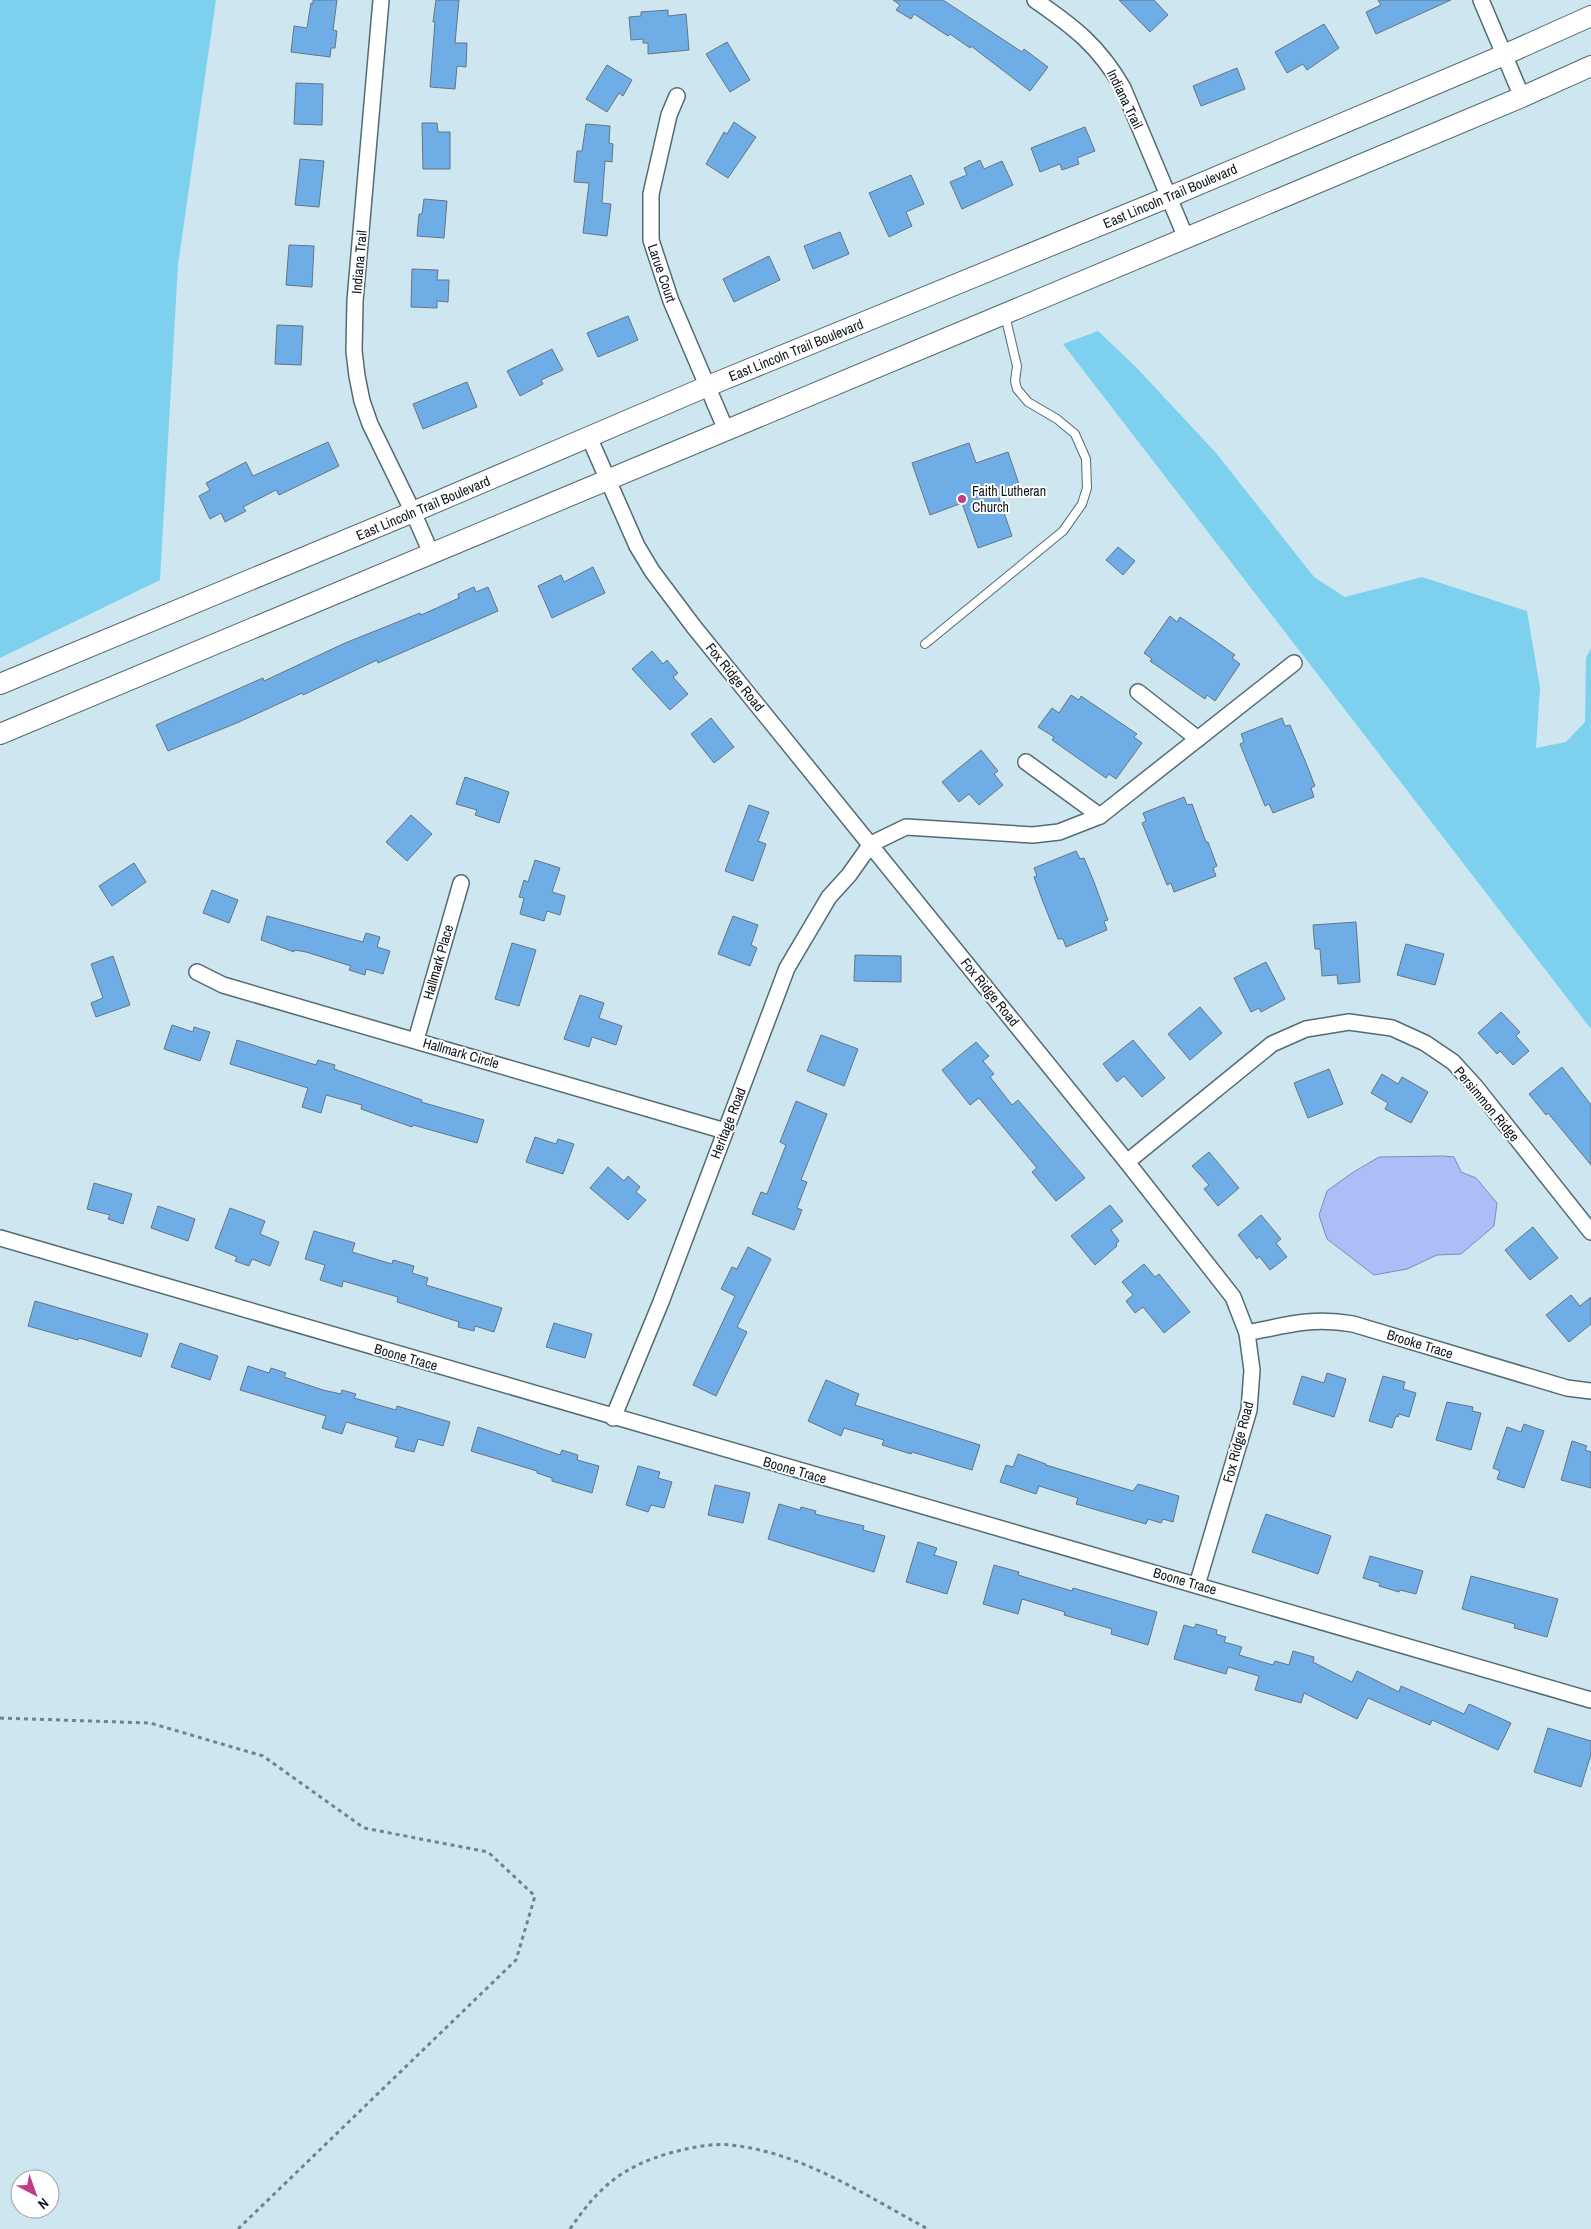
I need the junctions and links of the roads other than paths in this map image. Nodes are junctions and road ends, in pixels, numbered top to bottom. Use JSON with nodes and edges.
{"nodes":[{"id":1,"x":381,"y":0,"type":"edge"},
{"id":2,"x":1035,"y":0,"type":"edge"},
{"id":3,"x":1481,"y":0,"type":"edge"},
{"id":4,"x":1591,"y":16,"type":"edge"},
{"id":5,"x":1504,"y":55,"type":"junction"},
{"id":6,"x":1591,"y":66,"type":"edge"},
{"id":7,"x":677,"y":96,"type":"dead end"},
{"id":8,"x":1522,"y":97,"type":"junction"},
{"id":9,"x":1169,"y":196,"type":"junction"},
{"id":10,"x":1186,"y":238,"type":"junction"},
{"id":11,"x":1005,"y":314,"type":"junction"},
{"id":12,"x":708,"y":386,"type":"junction"},
{"id":13,"x":726,"y":430,"type":"junction"},
{"id":14,"x":589,"y":437,"type":"junction"},
{"id":15,"x":607,"y":481,"type":"junction"},
{"id":16,"x":413,"y":512,"type":"junction"},
{"id":17,"x":431,"y":553,"type":"junction"},
{"id":18,"x":925,"y":644,"type":"dead end"},
{"id":19,"x":1294,"y":663,"type":"dead end"},
{"id":20,"x":0,"y":684,"type":"edge"},
{"id":21,"x":1138,"y":692,"type":"dead end"},
{"id":22,"x":0,"y":734,"type":"edge"},
{"id":23,"x":1198,"y":739,"type":"junction"},
{"id":24,"x":1026,"y":762,"type":"dead end"},
{"id":25,"x":1100,"y":816,"type":"junction"},
{"id":26,"x":871,"y":844,"type":"junction"},
{"id":27,"x":461,"y":883,"type":"dead end"},
{"id":28,"x":197,"y":972,"type":"dead end"},
{"id":29,"x":416,"y":1040,"type":"junction"},
{"id":30,"x":726,"y":1131,"type":"junction"},
{"id":31,"x":1127,"y":1162,"type":"junction"},
{"id":32,"x":1591,"y":1232,"type":"edge"},
{"id":33,"x":0,"y":1238,"type":"edge"},
{"id":34,"x":1247,"y":1333,"type":"junction"},
{"id":35,"x":1591,"y":1391,"type":"edge"},
{"id":36,"x":613,"y":1418,"type":"junction"},
{"id":37,"x":1197,"y":1585,"type":"junction"},
{"id":38,"x":1591,"y":1700,"type":"edge"}],
"edges":[{"from":1,"to":16,"type":"street","name":"Indiana Trail"},
{"from":2,"to":9,"type":"street","name":"Indiana Trail"},
{"from":3,"to":5,"type":"street"},
{"from":4,"to":5,"type":"street","name":"East Lincoln Trail Boulevard"},
{"from":5,"to":8,"type":"street"},
{"from":5,"to":9,"type":"street","name":"East Lincoln Trail Boulevard"},
{"from":6,"to":8,"type":"street"},
{"from":7,"to":12,"type":"street","name":"Larue Court"},
{"from":8,"to":10,"type":"street"},
{"from":9,"to":10,"type":"street","name":"Indiana Trail"},
{"from":9,"to":12,"type":"street","name":"East Lincoln Trail Boulevard"},
{"from":10,"to":11,"type":"street"},
{"from":11,"to":13,"type":"street"},
{"from":11,"to":18,"type":"lane"},
{"from":12,"to":13,"type":"street","name":"Larue Court"},
{"from":12,"to":14,"type":"street","name":"East Lincoln Trail Boulevard"},
{"from":13,"to":15,"type":"street"},
{"from":14,"to":15,"type":"street","name":"Fox Ridge Road"},
{"from":14,"to":16,"type":"street","name":"East Lincoln Trail Boulevard"},
{"from":15,"to":17,"type":"street"},
{"from":15,"to":26,"type":"street","name":"Fox Ridge Road"},
{"from":16,"to":17,"type":"street","name":"Indiana Trail"},
{"from":16,"to":20,"type":"street","name":"East Lincoln Trail Boulevard"},
{"from":17,"to":22,"type":"street"},
{"from":19,"to":23,"type":"street"},
{"from":21,"to":23,"type":"street"},
{"from":23,"to":25,"type":"street"},
{"from":24,"to":25,"type":"street"},
{"from":25,"to":26,"type":"street"},
{"from":26,"to":30,"type":"street","name":"Heritage Road"},
{"from":26,"to":31,"type":"street","name":"Fox Ridge Road"},
{"from":27,"to":29,"type":"street","name":"Hallmark Place"},
{"from":28,"to":29,"type":"street","name":"Hallmark Circle"},
{"from":29,"to":30,"type":"street","name":"Hallmark Circle"},
{"from":30,"to":36,"type":"street","name":"Heritage Road"},
{"from":31,"to":32,"type":"street","name":"Persimmon Ridge"},
{"from":31,"to":34,"type":"street","name":"Fox Ridge Road"},
{"from":33,"to":36,"type":"street","name":"Boone Trace"},
{"from":34,"to":35,"type":"street","name":"Brooke Trace"},
{"from":34,"to":37,"type":"street","name":"Fox Ridge Road"},
{"from":36,"to":37,"type":"street","name":"Boone Trace"},
{"from":37,"to":38,"type":"street","name":"Boone Trace"}]}
